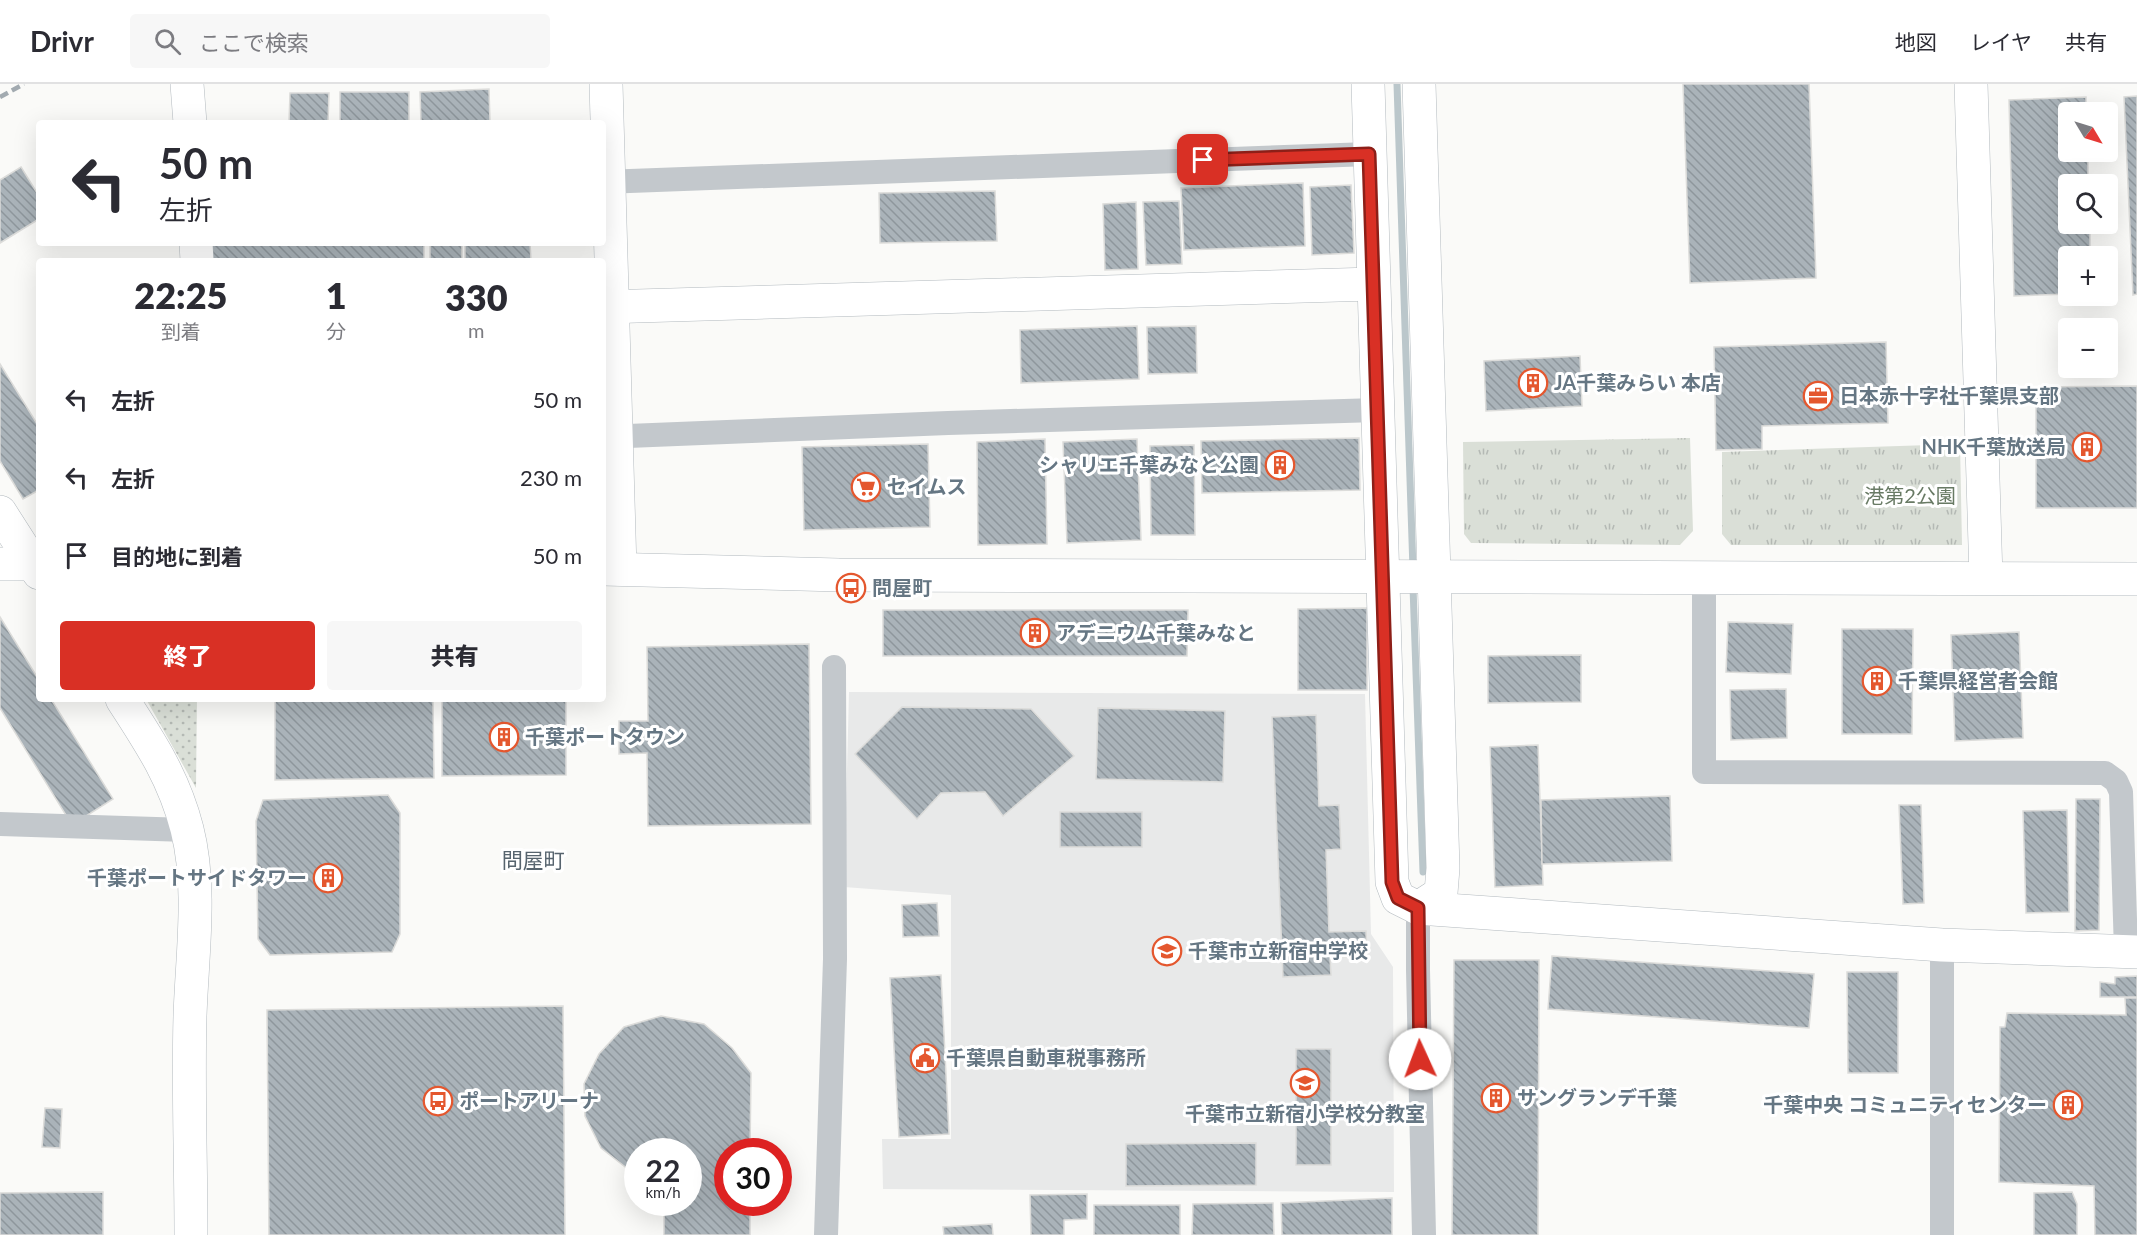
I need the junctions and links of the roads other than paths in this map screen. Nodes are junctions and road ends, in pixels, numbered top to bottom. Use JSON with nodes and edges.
{"nodes":[{"id":1,"x":187,"y":84,"type":"edge"},
{"id":2,"x":606,"y":84,"type":"edge"},
{"id":3,"x":1368,"y":84,"type":"edge"},
{"id":4,"x":1419,"y":84,"type":"edge"},
{"id":5,"x":1971,"y":84,"type":"edge"},
{"id":6,"x":190,"y":120,"type":"edge"},
{"id":7,"x":1369,"y":154,"type":"junction"},
{"id":8,"x":606,"y":182,"type":"edge"},
{"id":9,"x":1373,"y":284,"type":"junction"},
{"id":10,"x":608,"y":307,"type":"edge"},
{"id":11,"x":1377,"y":410,"type":"junction"},
{"id":12,"x":610,"y":437,"type":"edge"},
{"id":13,"x":0,"y":512,"type":"edge"},
{"id":14,"x":0,"y":564,"type":"edge"},
{"id":15,"x":36,"y":566,"type":"edge"},
{"id":16,"x":36,"y":567,"type":"edge"},
{"id":17,"x":612,"y":569,"type":"edge"},
{"id":18,"x":1383,"y":575,"type":"junction"},
{"id":19,"x":1434,"y":578,"type":"junction"},
{"id":20,"x":1704,"y":578,"type":"junction"},
{"id":21,"x":1986,"y":578,"type":"junction"},
{"id":22,"x":2137,"y":579,"type":"edge"},
{"id":23,"x":834,"y":667,"type":"dead end"},
{"id":24,"x":124,"y":702,"type":"edge"},
{"id":25,"x":0,"y":824,"type":"edge"},
{"id":26,"x":187,"y":830,"type":"junction"},
{"id":27,"x":1418,"y":908,"type":"junction"},
{"id":28,"x":1942,"y":945,"type":"junction"},
{"id":29,"x":2131,"y":952,"type":"edge"},
{"id":30,"x":826,"y":1224,"type":"edge"},
{"id":31,"x":191,"y":1235,"type":"edge"},
{"id":32,"x":1424,"y":1235,"type":"edge"},
{"id":33,"x":1942,"y":1235,"type":"edge"}],
"edges":[{"from":1,"to":6,"type":"street"},
{"from":2,"to":8,"type":"street"},
{"from":3,"to":7,"type":"street"},
{"from":4,"to":19,"type":"street"},
{"from":5,"to":21,"type":"street"},
{"from":7,"to":8,"type":"street"},
{"from":7,"to":9,"type":"street"},
{"from":8,"to":10,"type":"street"},
{"from":9,"to":10,"type":"street"},
{"from":9,"to":11,"type":"street"},
{"from":10,"to":12,"type":"street"},
{"from":11,"to":12,"type":"street"},
{"from":11,"to":18,"type":"street"},
{"from":12,"to":17,"type":"street"},
{"from":13,"to":15,"type":"street"},
{"from":14,"to":16,"type":"street"},
{"from":17,"to":18,"type":"street"},
{"from":18,"to":19,"type":"street"},
{"from":18,"to":27,"type":"street"},
{"from":19,"to":20,"type":"street"},
{"from":19,"to":27,"type":"street"},
{"from":20,"to":21,"type":"street"},
{"from":20,"to":29,"type":"street"},
{"from":21,"to":22,"type":"street"},
{"from":23,"to":30,"type":"street"},
{"from":24,"to":26,"type":"street"},
{"from":25,"to":26,"type":"street"},
{"from":26,"to":31,"type":"street"},
{"from":27,"to":28,"type":"street"},
{"from":27,"to":32,"type":"street"},
{"from":28,"to":29,"type":"street"},
{"from":28,"to":33,"type":"street"}]}
